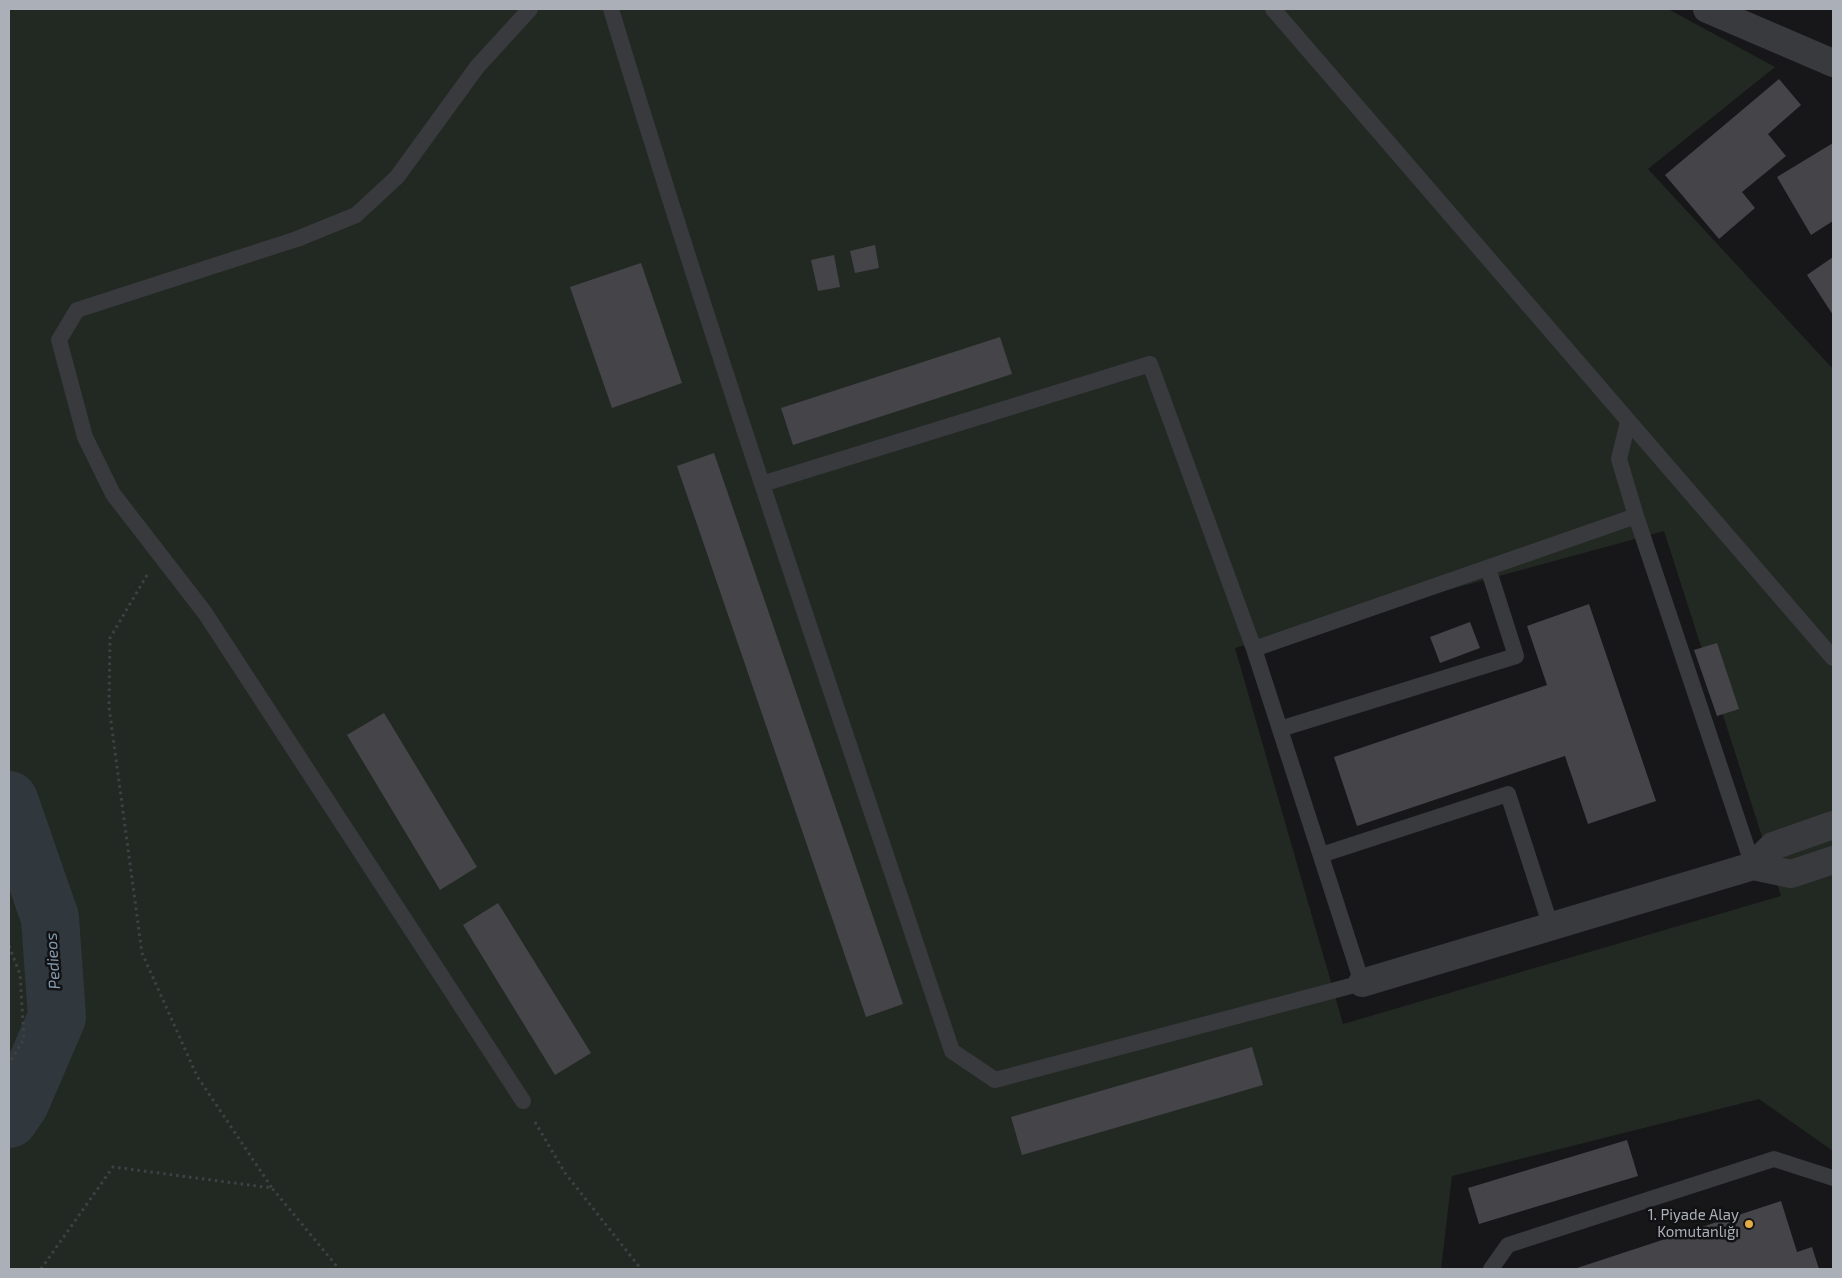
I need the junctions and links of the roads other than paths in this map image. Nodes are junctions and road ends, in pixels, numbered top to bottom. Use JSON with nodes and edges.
{"nodes":[{"id":1,"x":530,"y":9,"type":"edge"},
{"id":2,"x":611,"y":9,"type":"edge"},
{"id":3,"x":1273,"y":9,"type":"edge"},
{"id":4,"x":1707,"y":9,"type":"edge"},
{"id":5,"x":1833,"y":63,"type":"edge"},
{"id":6,"x":1628,"y":422,"type":"junction"},
{"id":7,"x":762,"y":484,"type":"junction"},
{"id":8,"x":1636,"y":516,"type":"junction"},
{"id":9,"x":1488,"y":568,"type":"junction"},
{"id":10,"x":1254,"y":649,"type":"junction"},
{"id":11,"x":1833,"y":658,"type":"edge"},
{"id":12,"x":1280,"y":730,"type":"junction"},
{"id":13,"x":1833,"y":825,"type":"edge"},
{"id":14,"x":1321,"y":855,"type":"junction"},
{"id":15,"x":1833,"y":860,"type":"edge"},
{"id":16,"x":1753,"y":866,"type":"junction"},
{"id":17,"x":1551,"y":927,"type":"junction"},
{"id":18,"x":1362,"y":983,"type":"junction"},
{"id":19,"x":523,"y":1101,"type":"road end"},
{"id":20,"x":1833,"y":1178,"type":"edge"},
{"id":21,"x":1491,"y":1269,"type":"edge"}],
"edges":[{"from":1,"to":19,"type":"lane"},
{"from":2,"to":7,"type":"lane"},
{"from":3,"to":6,"type":"lane"},
{"from":4,"to":5,"type":"street"},
{"from":6,"to":8,"type":"lane"},
{"from":6,"to":11,"type":"lane"},
{"from":7,"to":10,"type":"lane"},
{"from":7,"to":18,"type":"lane"},
{"from":8,"to":9,"type":"lane"},
{"from":8,"to":16,"type":"lane"},
{"from":9,"to":10,"type":"lane"},
{"from":9,"to":12,"type":"lane"},
{"from":10,"to":12,"type":"lane"},
{"from":12,"to":14,"type":"lane"},
{"from":13,"to":16,"type":"street"},
{"from":14,"to":17,"type":"lane"},
{"from":14,"to":18,"type":"lane"},
{"from":15,"to":16,"type":"street"},
{"from":16,"to":17,"type":"street"},
{"from":17,"to":18,"type":"street"},
{"from":20,"to":21,"type":"lane"}]}
